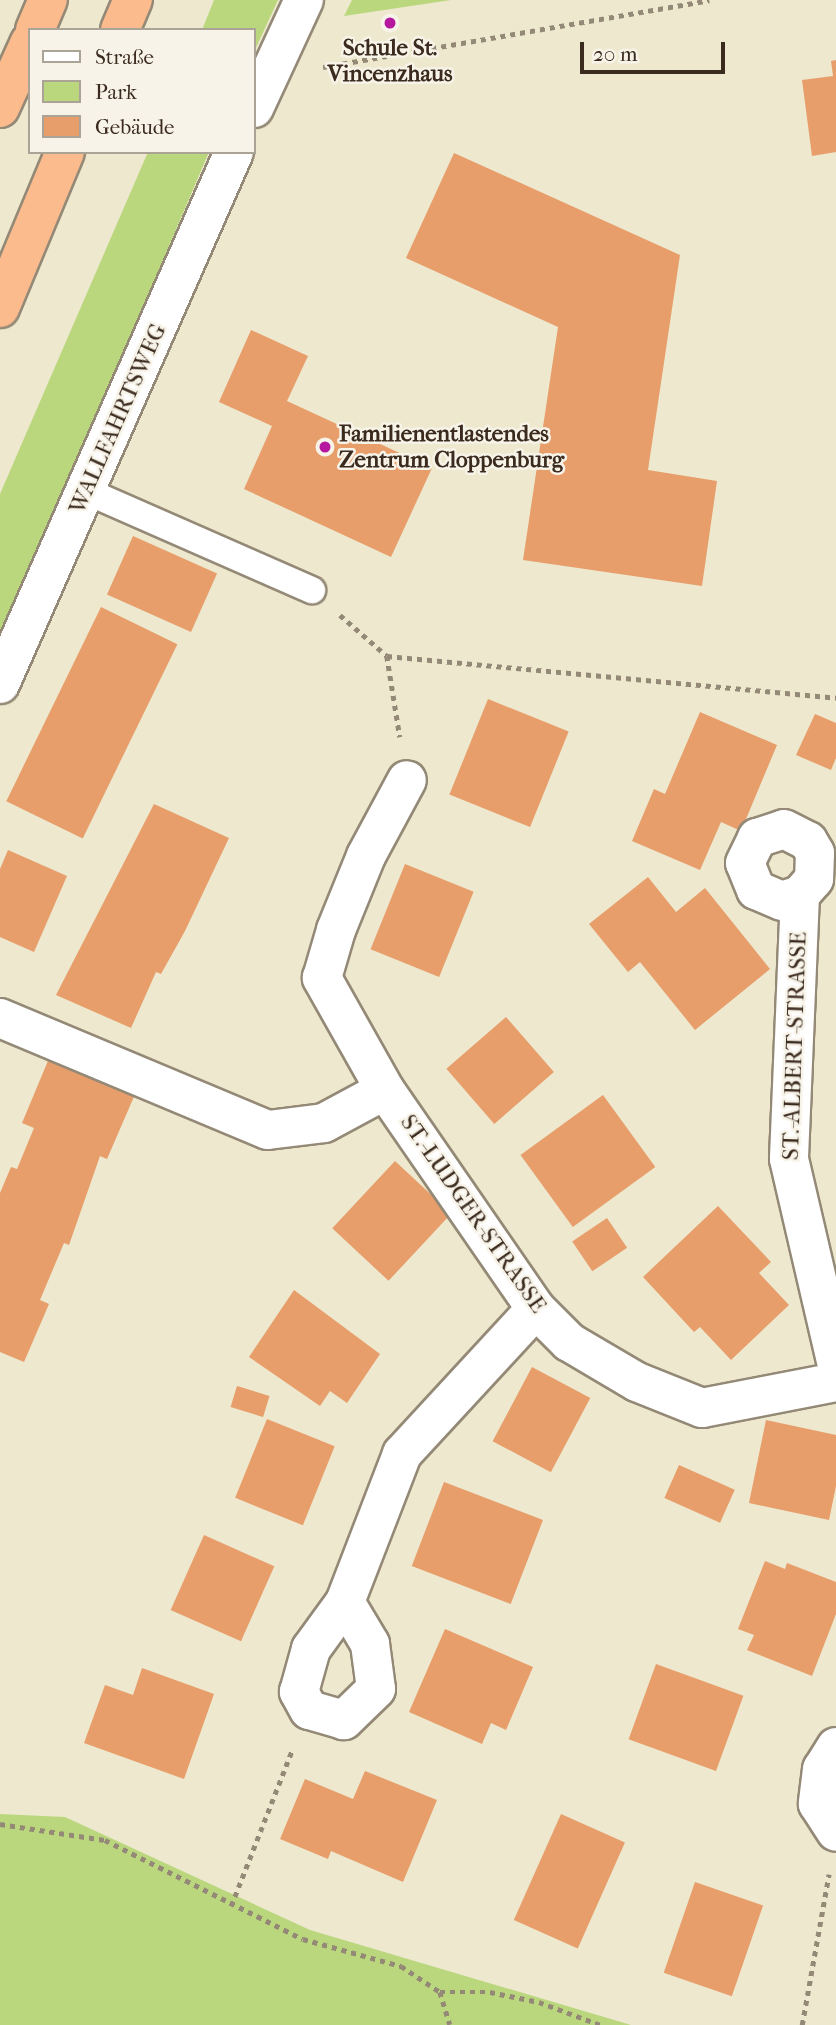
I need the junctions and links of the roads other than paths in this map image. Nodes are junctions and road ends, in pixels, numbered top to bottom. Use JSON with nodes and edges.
{"nodes":[{"id":1,"x":48,"y":0,"type":"edge"},
{"id":2,"x":133,"y":0,"type":"edge"},
{"id":3,"x":304,"y":0,"type":"edge"},
{"id":4,"x":36,"y":28,"type":"edge"},
{"id":5,"x":121,"y":28,"type":"edge"},
{"id":6,"x":28,"y":46,"type":"edge"},
{"id":7,"x":261,"y":92,"type":"edge"},
{"id":8,"x":0,"y":108,"type":"edge"},
{"id":9,"x":64,"y":154,"type":"edge"},
{"id":10,"x":233,"y":154,"type":"edge"},
{"id":11,"x":0,"y":307,"type":"edge"},
{"id":12,"x":86,"y":491,"type":"junction"},
{"id":13,"x":312,"y":590,"type":"road end"},
{"id":14,"x":0,"y":684,"type":"edge"},
{"id":15,"x":407,"y":780,"type":"road end"},
{"id":16,"x":800,"y":895,"type":"dead end"},
{"id":17,"x":0,"y":1018,"type":"edge"},
{"id":18,"x":386,"y":1090,"type":"junction"},
{"id":19,"x":536,"y":1308,"type":"junction"},
{"id":20,"x":836,"y":1361,"type":"edge"},
{"id":21,"x":836,"y":1382,"type":"edge"},
{"id":22,"x":345,"y":1602,"type":"junction"},
{"id":23,"x":836,"y":1747,"type":"edge"},
{"id":24,"x":833,"y":1849,"type":"edge"}],
"edges":[{"from":1,"to":4,"type":"highway"},
{"from":2,"to":5,"type":"highway"},
{"from":3,"to":7,"type":"street"},
{"from":6,"to":8,"type":"highway"},
{"from":9,"to":11,"type":"highway"},
{"from":10,"to":12,"type":"street","name":"WALLFAHRTSWEG"},
{"from":12,"to":13,"type":"lane"},
{"from":12,"to":14,"type":"street","name":"WALLFAHRTSWEG"},
{"from":15,"to":18,"type":"street","name":"ST.-LUDGER-STRASSE"},
{"from":16,"to":20,"type":"street","name":"ST.-ALBERT-STRASSE"},
{"from":17,"to":18,"type":"street"},
{"from":18,"to":19,"type":"street","name":"ST.-LUDGER-STRASSE"},
{"from":19,"to":21,"type":"street","name":"ST.-LUDGER-STRASSE"},
{"from":19,"to":22,"type":"street"},
{"from":22,"to":22,"type":"street"},
{"from":23,"to":24,"type":"street"}]}
